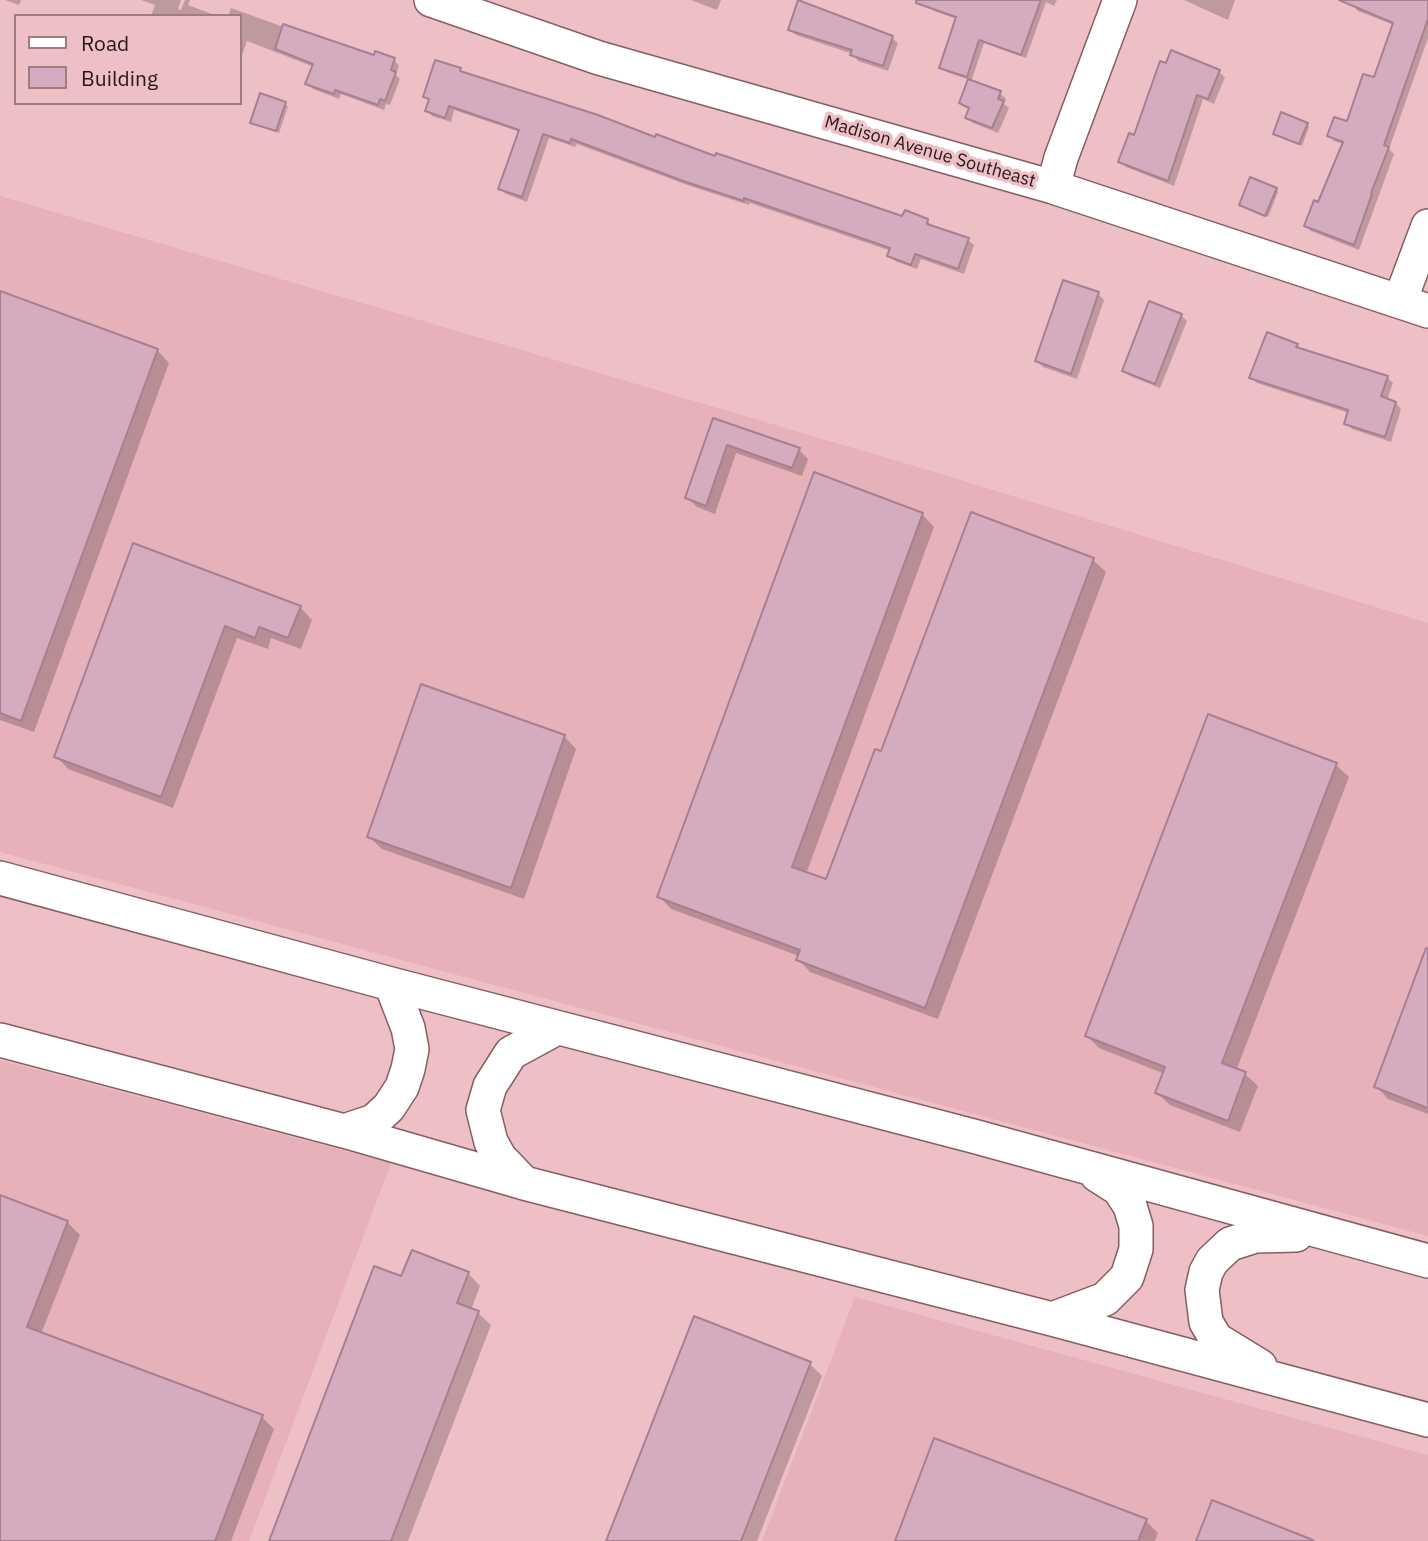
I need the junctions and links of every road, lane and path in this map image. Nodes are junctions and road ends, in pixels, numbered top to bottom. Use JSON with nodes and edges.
{"nodes":[{"id":1,"x":431,"y":0,"type":"edge"},
{"id":2,"x":1120,"y":0,"type":"edge"},
{"id":3,"x":1053,"y":187,"type":"junction"},
{"id":4,"x":1428,"y":226,"type":"edge"},
{"id":5,"x":1414,"y":306,"type":"edge"},
{"id":6,"x":0,"y":878,"type":"edge"},
{"id":7,"x":391,"y":984,"type":"junction"},
{"id":8,"x":557,"y":1028,"type":"junction"},
{"id":9,"x":0,"y":1040,"type":"edge"},
{"id":10,"x":344,"y":1131,"type":"junction"},
{"id":11,"x":1087,"y":1168,"type":"junction"},
{"id":12,"x":524,"y":1182,"type":"junction"},
{"id":13,"x":1327,"y":1234,"type":"junction"},
{"id":14,"x":1428,"y":1261,"type":"edge"},
{"id":15,"x":1052,"y":1319,"type":"junction"},
{"id":16,"x":1290,"y":1385,"type":"junction"},
{"id":17,"x":1428,"y":1420,"type":"edge"}],
"edges":[{"from":1,"to":3,"type":"street","name":"Madison Avenue Southeast"},
{"from":2,"to":3,"type":"street"},
{"from":3,"to":5,"type":"street","name":"Madison Avenue Southeast"},
{"from":4,"to":5,"type":"street"},
{"from":6,"to":7,"type":"street"},
{"from":7,"to":8,"type":"street"},
{"from":7,"to":10,"type":"street"},
{"from":8,"to":11,"type":"street"},
{"from":8,"to":12,"type":"street"},
{"from":9,"to":10,"type":"street"},
{"from":10,"to":12,"type":"street"},
{"from":11,"to":13,"type":"street"},
{"from":11,"to":15,"type":"street"},
{"from":12,"to":15,"type":"street"},
{"from":13,"to":14,"type":"street"},
{"from":13,"to":16,"type":"street"},
{"from":15,"to":16,"type":"street"},
{"from":16,"to":17,"type":"street"}]}
